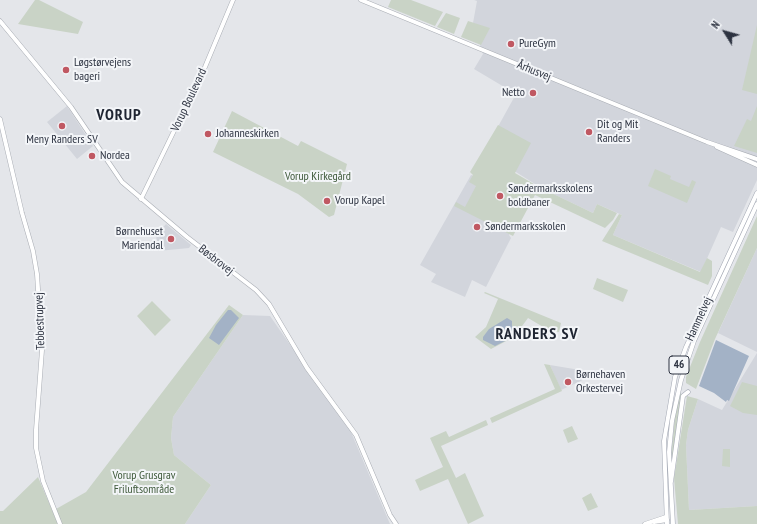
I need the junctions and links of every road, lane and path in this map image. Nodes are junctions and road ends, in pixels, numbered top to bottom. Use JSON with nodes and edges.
{"nodes":[{"id":1,"x":234,"y":0,"type":"edge"},
{"id":2,"x":362,"y":0,"type":"edge"},
{"id":3,"x":0,"y":22,"type":"edge"},
{"id":4,"x":0,"y":119,"type":"edge"},
{"id":5,"x":707,"y":142,"type":"junction"},
{"id":6,"x":757,"y":159,"type":"edge"},
{"id":7,"x":757,"y":164,"type":"edge"},
{"id":8,"x":757,"y":193,"type":"edge"},
{"id":9,"x":141,"y":199,"type":"junction"},
{"id":10,"x":757,"y":204,"type":"edge"},
{"id":11,"x":688,"y":392,"type":"dead end"},
{"id":12,"x":670,"y":490,"type":"junction"},
{"id":13,"x":672,"y":512,"type":"junction"},
{"id":14,"x":667,"y":520,"type":"edge"},
{"id":15,"x":646,"y":523,"type":"edge"},
{"id":16,"x":60,"y":524,"type":"edge"},
{"id":17,"x":396,"y":524,"type":"edge"},
{"id":18,"x":672,"y":524,"type":"edge"}],
"edges":[{"from":1,"to":9,"type":"street","name":"Vorup Boulevard"},
{"from":2,"to":5,"type":"street","name":"Århusvej"},
{"from":3,"to":9,"type":"street","name":"Bøsbrovej"},
{"from":4,"to":16,"type":"street","name":"Tebbestrupvej"},
{"from":5,"to":6,"type":"street","name":"Århusvej"},
{"from":5,"to":7,"type":"street","name":"Århusvej"},
{"from":8,"to":14,"type":"street","name":"Hammelvej","number":"46"},
{"from":9,"to":17,"type":"street","name":"Bøsbrovej"},
{"from":10,"to":12,"type":"street","name":"Hammelvej","number":"46"},
{"from":11,"to":12,"type":"street"},
{"from":12,"to":13,"type":"street","name":"Hammelvej","number":"46"},
{"from":13,"to":14,"type":"street"},
{"from":13,"to":18,"type":"street","name":"Hammelvej","number":"46"},
{"from":14,"to":15,"type":"street"},
{"from":14,"to":18,"type":"street"}]}
